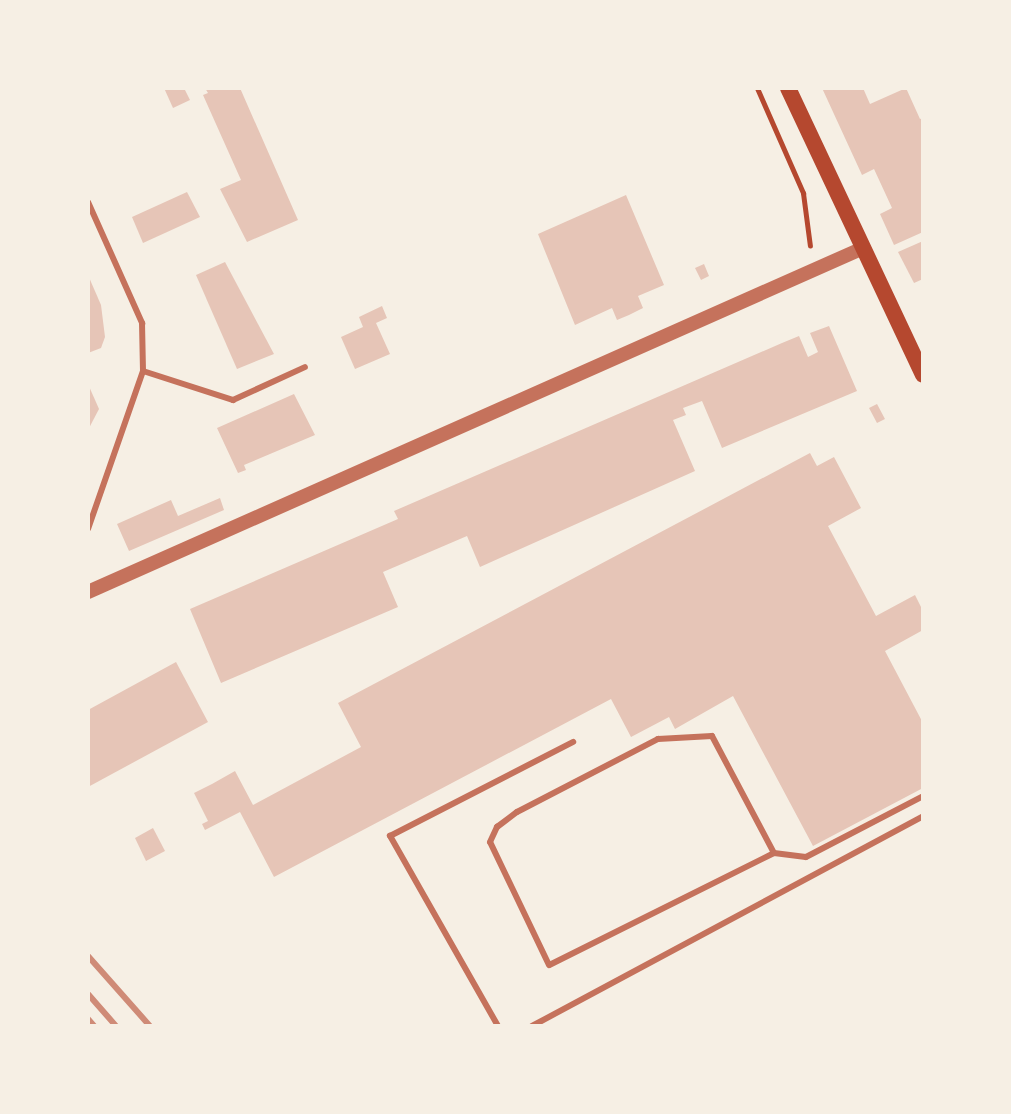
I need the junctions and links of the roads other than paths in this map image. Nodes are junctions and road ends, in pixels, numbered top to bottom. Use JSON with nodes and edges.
{"nodes":[{"id":1,"x":788,"y":88,"type":"edge"},
{"id":2,"x":88,"y":202,"type":"edge"},
{"id":3,"x":861,"y":249,"type":"junction"},
{"id":4,"x":305,"y":367,"type":"dead end"},
{"id":5,"x":143,"y":371,"type":"junction"},
{"id":6,"x":923,"y":375,"type":"edge"},
{"id":7,"x":88,"y":529,"type":"edge"},
{"id":8,"x":88,"y":592,"type":"edge"},
{"id":9,"x":573,"y":742,"type":"dead end"},
{"id":10,"x":923,"y":796,"type":"edge"},
{"id":11,"x":923,"y":816,"type":"edge"},
{"id":12,"x":774,"y":853,"type":"junction"},
{"id":13,"x":498,"y":1026,"type":"edge"},
{"id":14,"x":532,"y":1026,"type":"edge"}],
"edges":[{"from":1,"to":3,"type":"main road"},
{"from":2,"to":5,"type":"lane"},
{"from":3,"to":6,"type":"main road"},
{"from":3,"to":8,"type":"street"},
{"from":4,"to":5,"type":"lane"},
{"from":5,"to":7,"type":"lane"},
{"from":9,"to":13,"type":"lane"},
{"from":10,"to":12,"type":"lane"},
{"from":11,"to":14,"type":"lane"},
{"from":12,"to":12,"type":"lane"}]}
